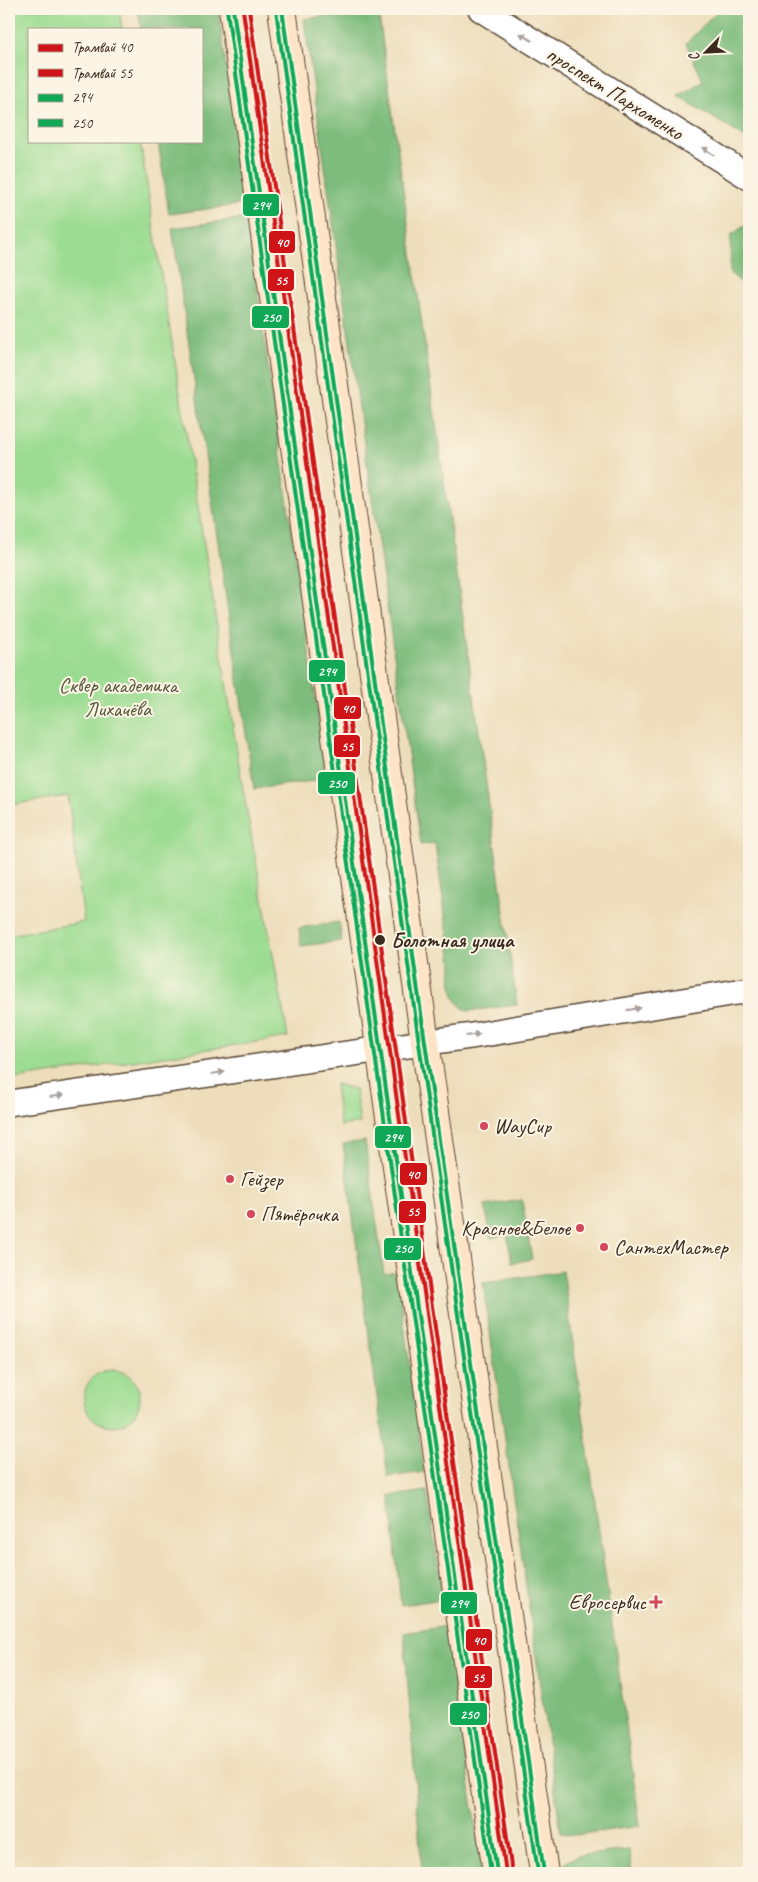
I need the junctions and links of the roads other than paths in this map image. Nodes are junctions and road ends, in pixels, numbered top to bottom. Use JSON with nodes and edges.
{"nodes":[{"id":1,"x":233,"y":9,"type":"edge"},
{"id":2,"x":481,"y":9,"type":"edge"},
{"id":3,"x":288,"y":10,"type":"edge"},
{"id":4,"x":749,"y":177,"type":"edge"},
{"id":5,"x":749,"y":990,"type":"edge"},
{"id":6,"x":425,"y":1042,"type":"junction"},
{"id":7,"x":379,"y":1049,"type":"junction"},
{"id":8,"x":9,"y":1103,"type":"edge"},
{"id":9,"x":496,"y":1873,"type":"edge"},
{"id":10,"x":544,"y":1873,"type":"edge"}],
"edges":[{"from":1,"to":7,"type":"main road"},
{"from":4,"to":2,"type":"street","name":"проспект Пархоменко","one_way":true},
{"from":3,"to":6,"type":"main road"},
{"from":6,"to":5,"type":"street","one_way":true},
{"from":6,"to":7,"type":"street"},
{"from":6,"to":10,"type":"main road"},
{"from":8,"to":7,"type":"street","one_way":true},
{"from":7,"to":9,"type":"main road"}]}
